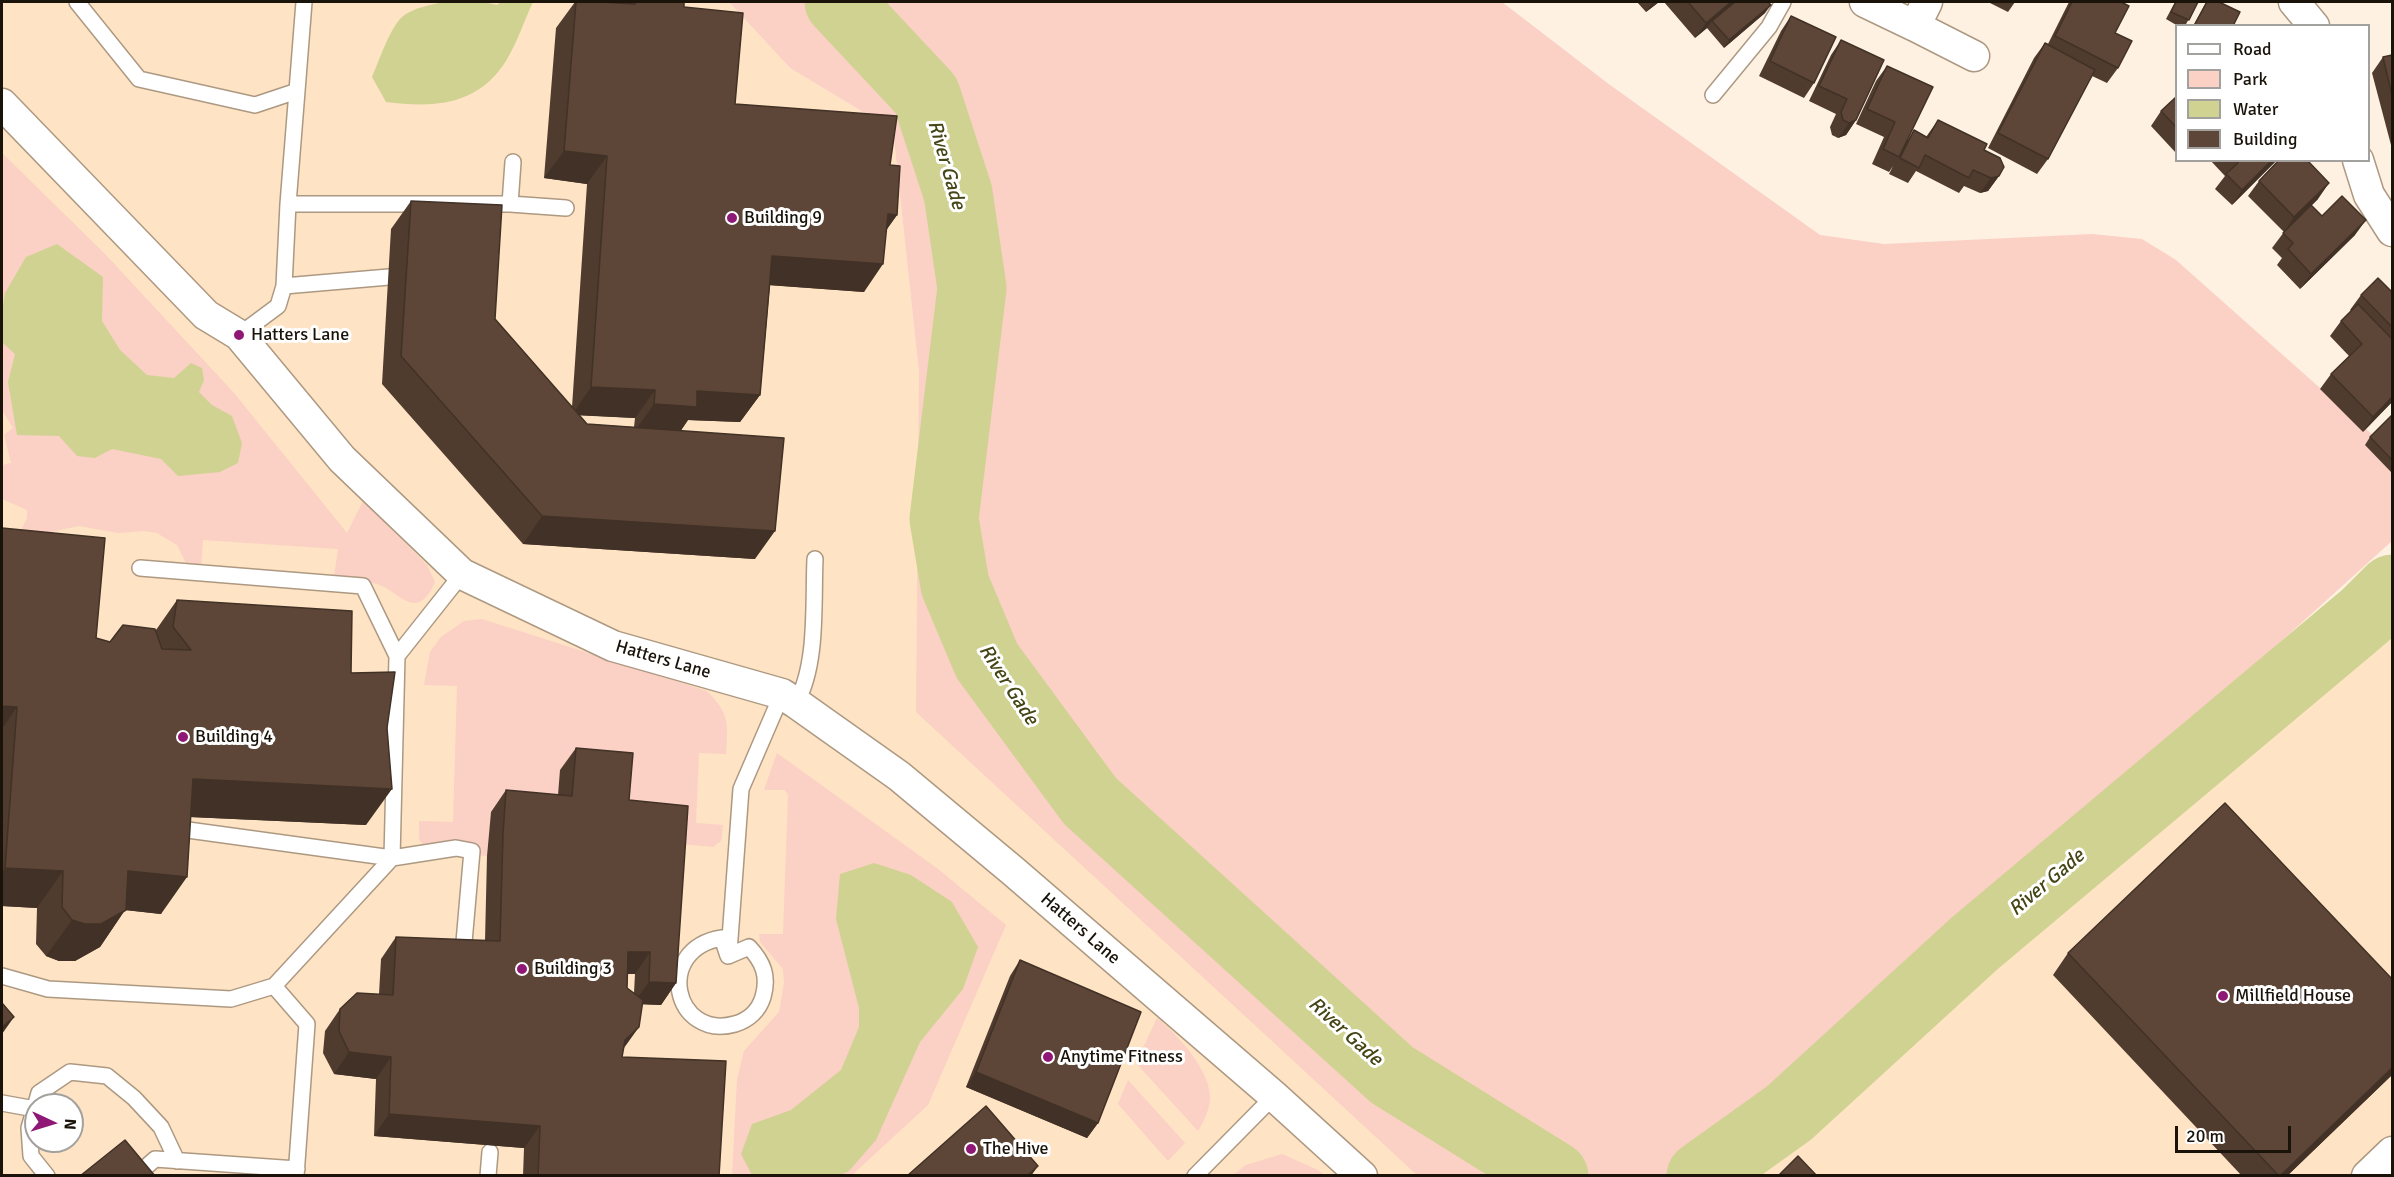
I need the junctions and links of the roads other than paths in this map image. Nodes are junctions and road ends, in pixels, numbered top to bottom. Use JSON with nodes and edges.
{"nodes":[{"id":1,"x":77,"y":2,"type":"edge"},
{"id":2,"x":304,"y":2,"type":"edge"},
{"id":3,"x":1783,"y":2,"type":"edge"},
{"id":4,"x":1865,"y":2,"type":"edge"},
{"id":5,"x":2294,"y":2,"type":"edge"},
{"id":6,"x":1921,"y":14,"type":"edge"},
{"id":7,"x":2312,"y":24,"type":"edge"},
{"id":8,"x":1974,"y":56,"type":"dead end"},
{"id":9,"x":297,"y":91,"type":"junction"},
{"id":10,"x":1713,"y":95,"type":"dead end"},
{"id":11,"x":2,"y":104,"type":"edge"},
{"id":12,"x":513,"y":162,"type":"dead end"},
{"id":13,"x":2359,"y":162,"type":"edge"},
{"id":14,"x":288,"y":204,"type":"junction"},
{"id":15,"x":510,"y":204,"type":"junction"},
{"id":16,"x":566,"y":208,"type":"dead end"},
{"id":17,"x":2392,"y":231,"type":"edge"},
{"id":18,"x":389,"y":277,"type":"dead end"},
{"id":19,"x":284,"y":286,"type":"junction"},
{"id":20,"x":239,"y":335,"type":"junction"},
{"id":21,"x":815,"y":560,"type":"dead end"},
{"id":22,"x":140,"y":568,"type":"dead end"},
{"id":23,"x":462,"y":574,"type":"junction"},
{"id":24,"x":397,"y":656,"type":"junction"},
{"id":25,"x":789,"y":698,"type":"junction"},
{"id":26,"x":188,"y":830,"type":"edge"},
{"id":27,"x":392,"y":858,"type":"junction"},
{"id":28,"x":465,"y":942,"type":"edge"},
{"id":29,"x":728,"y":956,"type":"junction"},
{"id":30,"x":2,"y":976,"type":"edge"},
{"id":31,"x":274,"y":986,"type":"junction"},
{"id":32,"x":39,"y":1093,"type":"edge"},
{"id":33,"x":1274,"y":1096,"type":"junction"},
{"id":34,"x":2,"y":1103,"type":"edge"},
{"id":35,"x":24,"y":1107,"type":"edge"},
{"id":36,"x":490,"y":1152,"type":"dead end"},
{"id":37,"x":2392,"y":1152,"type":"edge"},
{"id":38,"x":31,"y":1153,"type":"edge"},
{"id":39,"x":177,"y":1161,"type":"junction"},
{"id":40,"x":296,"y":1172,"type":"edge"},
{"id":41,"x":47,"y":1176,"type":"edge"},
{"id":42,"x":136,"y":1176,"type":"edge"},
{"id":43,"x":488,"y":1176,"type":"edge"},
{"id":44,"x":1195,"y":1176,"type":"edge"},
{"id":45,"x":1362,"y":1176,"type":"edge"},
{"id":46,"x":2367,"y":1176,"type":"edge"}],
"edges":[{"from":1,"to":9,"type":"lane"},
{"from":2,"to":9,"type":"lane"},
{"from":3,"to":10,"type":"lane"},
{"from":4,"to":6,"type":"street"},
{"from":5,"to":7,"type":"street"},
{"from":6,"to":8,"type":"street"},
{"from":9,"to":14,"type":"lane"},
{"from":11,"to":20,"type":"street","name":"Hatters Lane"},
{"from":12,"to":15,"type":"lane"},
{"from":13,"to":17,"type":"street"},
{"from":14,"to":15,"type":"lane"},
{"from":14,"to":19,"type":"lane"},
{"from":15,"to":16,"type":"lane"},
{"from":18,"to":19,"type":"lane"},
{"from":19,"to":20,"type":"lane"},
{"from":20,"to":23,"type":"street","name":"Hatters Lane"},
{"from":21,"to":25,"type":"lane"},
{"from":22,"to":24,"type":"lane"},
{"from":23,"to":24,"type":"lane"},
{"from":23,"to":25,"type":"street","name":"Hatters Lane"},
{"from":24,"to":27,"type":"lane"},
{"from":25,"to":29,"type":"lane"},
{"from":25,"to":33,"type":"street","name":"Hatters Lane"},
{"from":26,"to":27,"type":"lane"},
{"from":27,"to":28,"type":"lane"},
{"from":27,"to":31,"type":"lane"},
{"from":29,"to":29,"type":"lane"},
{"from":30,"to":31,"type":"lane"},
{"from":31,"to":40,"type":"lane"},
{"from":32,"to":39,"type":"lane"},
{"from":33,"to":44,"type":"lane"},
{"from":33,"to":45,"type":"street","name":"Hatters Lane"},
{"from":34,"to":35,"type":"lane"},
{"from":36,"to":43,"type":"lane"},
{"from":37,"to":46,"type":"street"},
{"from":38,"to":41,"type":"lane"},
{"from":39,"to":40,"type":"lane"},
{"from":39,"to":42,"type":"lane"}]}
